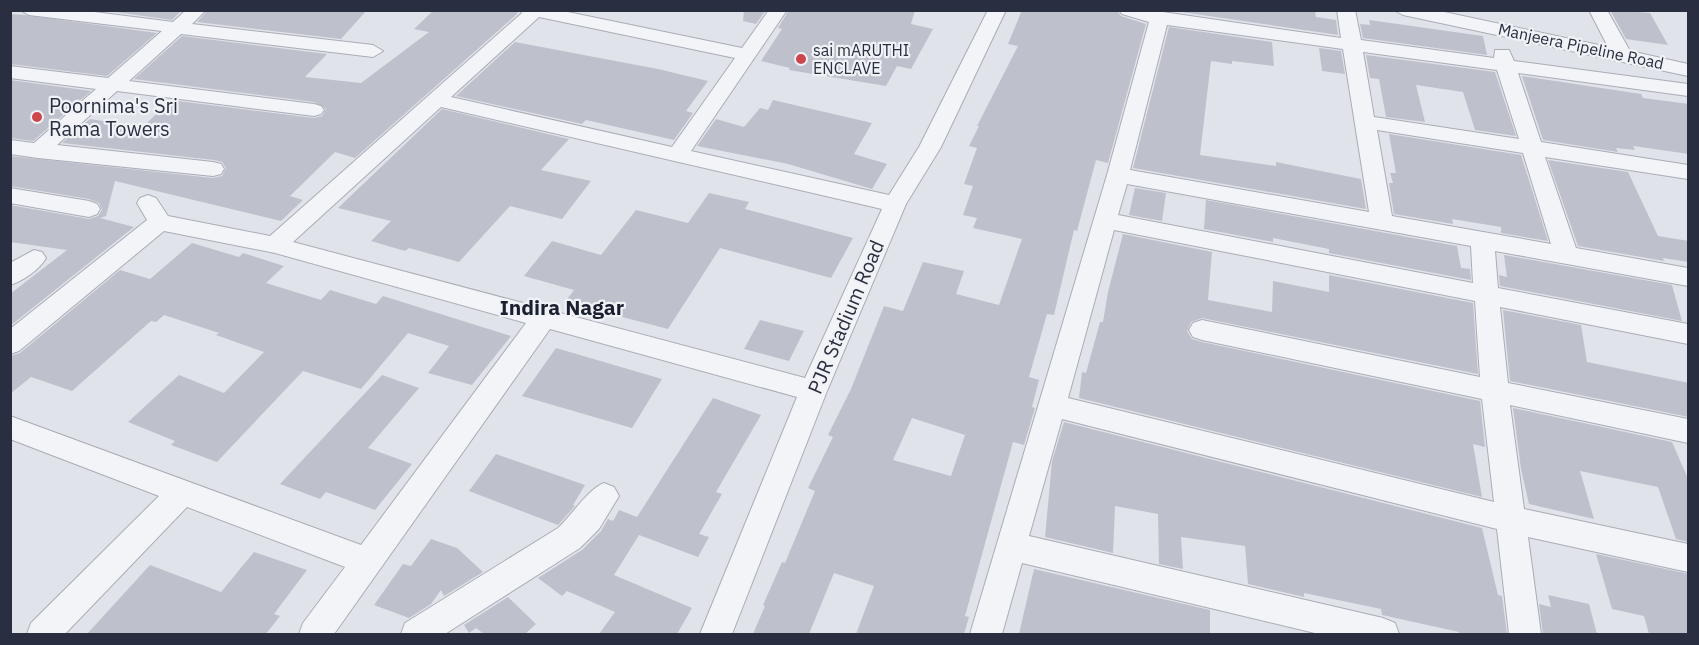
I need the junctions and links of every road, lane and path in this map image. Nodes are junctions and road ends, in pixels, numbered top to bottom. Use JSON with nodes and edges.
{"nodes":[{"id":1,"x":29,"y":10,"type":"edge"},
{"id":2,"x":197,"y":10,"type":"edge"},
{"id":3,"x":778,"y":10,"type":"edge"},
{"id":4,"x":997,"y":10,"type":"edge"},
{"id":5,"x":1128,"y":10,"type":"edge"},
{"id":6,"x":1346,"y":10,"type":"edge"},
{"id":7,"x":1403,"y":10,"type":"edge"},
{"id":8,"x":1598,"y":10,"type":"edge"},
{"id":9,"x":531,"y":11,"type":"edge"},
{"id":10,"x":573,"y":14,"type":"edge"},
{"id":11,"x":1159,"y":19,"type":"junction"},
{"id":12,"x":1491,"y":19,"type":"edge"},
{"id":13,"x":178,"y":27,"type":"junction"},
{"id":14,"x":1352,"y":46,"type":"junction"},
{"id":15,"x":373,"y":51,"type":"dead end"},
{"id":16,"x":1622,"y":55,"type":"junction"},
{"id":17,"x":748,"y":56,"type":"junction"},
{"id":18,"x":1506,"y":66,"type":"junction"},
{"id":19,"x":1689,"y":70,"type":"edge"},
{"id":20,"x":10,"y":72,"type":"edge"},
{"id":21,"x":114,"y":84,"type":"junction"},
{"id":22,"x":1689,"y":90,"type":"edge"},
{"id":23,"x":436,"y":100,"type":"junction"},
{"id":24,"x":314,"y":110,"type":"dead end"},
{"id":25,"x":1365,"y":122,"type":"junction"},
{"id":26,"x":10,"y":147,"type":"edge"},
{"id":27,"x":1532,"y":147,"type":"junction"},
{"id":28,"x":38,"y":151,"type":"junction"},
{"id":29,"x":677,"y":155,"type":"junction"},
{"id":30,"x":213,"y":169,"type":"dead end"},
{"id":31,"x":1689,"y":172,"type":"edge"},
{"id":32,"x":1118,"y":175,"type":"junction"},
{"id":33,"x":10,"y":195,"type":"edge"},
{"id":34,"x":895,"y":204,"type":"junction"},
{"id":35,"x":89,"y":209,"type":"dead end"},
{"id":36,"x":1104,"y":220,"type":"junction"},
{"id":37,"x":1383,"y":222,"type":"junction"},
{"id":38,"x":1482,"y":240,"type":"junction"},
{"id":39,"x":275,"y":245,"type":"junction"},
{"id":40,"x":1566,"y":255,"type":"junction"},
{"id":41,"x":34,"y":258,"type":"dead end"},
{"id":42,"x":10,"y":276,"type":"edge"},
{"id":43,"x":1689,"y":277,"type":"edge"},
{"id":44,"x":1488,"y":296,"type":"junction"},
{"id":45,"x":544,"y":318,"type":"junction"},
{"id":46,"x":1202,"y":330,"type":"dead end"},
{"id":47,"x":1689,"y":334,"type":"edge"},
{"id":48,"x":10,"y":344,"type":"edge"},
{"id":49,"x":813,"y":391,"type":"junction"},
{"id":50,"x":1495,"y":391,"type":"junction"},
{"id":51,"x":1051,"y":405,"type":"junction"},
{"id":52,"x":10,"y":428,"type":"edge"},
{"id":53,"x":1689,"y":431,"type":"edge"},
{"id":54,"x":182,"y":492,"type":"junction"},
{"id":55,"x":604,"y":496,"type":"dead end"},
{"id":56,"x":1510,"y":519,"type":"junction"},
{"id":57,"x":1011,"y":546,"type":"junction"},
{"id":58,"x":1689,"y":558,"type":"edge"},
{"id":59,"x":367,"y":561,"type":"junction"},
{"id":60,"x":44,"y":634,"type":"edge"},
{"id":61,"x":315,"y":634,"type":"edge"},
{"id":62,"x":417,"y":634,"type":"edge"},
{"id":63,"x":716,"y":634,"type":"edge"},
{"id":64,"x":986,"y":634,"type":"edge"},
{"id":65,"x":1383,"y":634,"type":"edge"},
{"id":66,"x":1525,"y":634,"type":"edge"}],
"edges":[{"from":1,"to":13,"type":"street"},
{"from":2,"to":13,"type":"street"},
{"from":3,"to":17,"type":"street"},
{"from":4,"to":34,"type":"street","name":"PJR Stadium Road"},
{"from":5,"to":11,"type":"street"},
{"from":6,"to":14,"type":"street"},
{"from":7,"to":12,"type":"street","name":"Manjeera Pipeline Road"},
{"from":8,"to":16,"type":"street"},
{"from":9,"to":10,"type":"street"},
{"from":9,"to":23,"type":"street"},
{"from":10,"to":17,"type":"street"},
{"from":11,"to":14,"type":"street"},
{"from":11,"to":32,"type":"street"},
{"from":12,"to":16,"type":"street","name":"Manjeera Pipeline Road"},
{"from":12,"to":18,"type":"street"},
{"from":13,"to":15,"type":"street"},
{"from":13,"to":21,"type":"street"},
{"from":14,"to":18,"type":"street"},
{"from":14,"to":25,"type":"street"},
{"from":16,"to":19,"type":"street","name":"Manjeera Pipeline Road"},
{"from":17,"to":29,"type":"street"},
{"from":18,"to":22,"type":"street"},
{"from":18,"to":27,"type":"street"},
{"from":20,"to":21,"type":"street"},
{"from":21,"to":24,"type":"street"},
{"from":21,"to":28,"type":"street"},
{"from":23,"to":29,"type":"street"},
{"from":23,"to":39,"type":"street"},
{"from":25,"to":27,"type":"street"},
{"from":25,"to":37,"type":"street"},
{"from":26,"to":28,"type":"street"},
{"from":27,"to":31,"type":"street"},
{"from":27,"to":40,"type":"street"},
{"from":28,"to":30,"type":"street"},
{"from":29,"to":34,"type":"street"},
{"from":32,"to":36,"type":"street"},
{"from":32,"to":37,"type":"street"},
{"from":33,"to":35,"type":"street"},
{"from":34,"to":49,"type":"street","name":"PJR Stadium Road"},
{"from":36,"to":44,"type":"street"},
{"from":36,"to":51,"type":"street"},
{"from":37,"to":38,"type":"street"},
{"from":38,"to":40,"type":"street"},
{"from":38,"to":44,"type":"street"},
{"from":39,"to":45,"type":"street"},
{"from":39,"to":48,"type":"street"},
{"from":40,"to":43,"type":"street"},
{"from":41,"to":42,"type":"street"},
{"from":44,"to":47,"type":"street"},
{"from":44,"to":50,"type":"street"},
{"from":45,"to":49,"type":"street"},
{"from":45,"to":59,"type":"street"},
{"from":46,"to":50,"type":"street"},
{"from":49,"to":63,"type":"street","name":"PJR Stadium Road"},
{"from":50,"to":53,"type":"street"},
{"from":50,"to":56,"type":"street"},
{"from":51,"to":56,"type":"street"},
{"from":51,"to":57,"type":"street"},
{"from":52,"to":54,"type":"street"},
{"from":54,"to":59,"type":"street"},
{"from":54,"to":60,"type":"street"},
{"from":55,"to":62,"type":"street"},
{"from":56,"to":58,"type":"street"},
{"from":56,"to":66,"type":"street"},
{"from":57,"to":64,"type":"street"},
{"from":57,"to":65,"type":"street"},
{"from":59,"to":61,"type":"street"}]}
